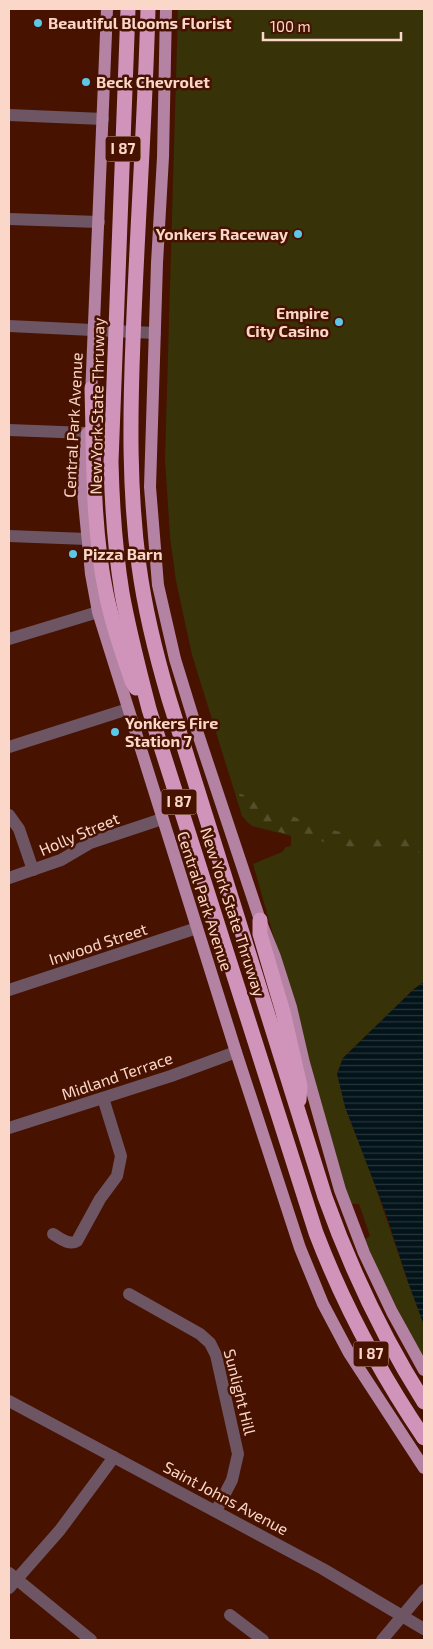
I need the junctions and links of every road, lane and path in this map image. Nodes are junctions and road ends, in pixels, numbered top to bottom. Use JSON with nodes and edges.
{"nodes":[{"id":1,"x":107,"y":9,"type":"edge"},
{"id":2,"x":128,"y":9,"type":"edge"},
{"id":3,"x":148,"y":9,"type":"edge"},
{"id":4,"x":166,"y":9,"type":"edge"},
{"id":5,"x":9,"y":115,"type":"edge"},
{"id":6,"x":103,"y":118,"type":"junction"},
{"id":7,"x":9,"y":219,"type":"edge"},
{"id":8,"x":99,"y":222,"type":"junction"},
{"id":9,"x":9,"y":326,"type":"edge"},
{"id":10,"x":99,"y":330,"type":"junction"},
{"id":11,"x":152,"y":333,"type":"junction"},
{"id":12,"x":92,"y":388,"type":"junction"},
{"id":13,"x":9,"y":430,"type":"edge"},
{"id":14,"x":87,"y":433,"type":"junction"},
{"id":15,"x":9,"y":536,"type":"edge"},
{"id":16,"x":87,"y":539,"type":"junction"},
{"id":17,"x":98,"y":612,"type":"junction"},
{"id":18,"x":9,"y":639,"type":"edge"},
{"id":19,"x":128,"y":709,"type":"junction"},
{"id":20,"x":149,"y":709,"type":"junction"},
{"id":21,"x":9,"y":747,"type":"edge"},
{"id":22,"x":9,"y":815,"type":"edge"},
{"id":23,"x":162,"y":819,"type":"junction"},
{"id":24,"x":33,"y":870,"type":"junction"},
{"id":25,"x":9,"y":878,"type":"edge"},
{"id":26,"x":260,"y":920,"type":"junction"},
{"id":27,"x":197,"y":928,"type":"junction"},
{"id":28,"x":9,"y":990,"type":"edge"},
{"id":29,"x":236,"y":1052,"type":"junction"},
{"id":30,"x":103,"y":1098,"type":"junction"},
{"id":31,"x":299,"y":1114,"type":"junction"},
{"id":32,"x":9,"y":1128,"type":"edge"},
{"id":33,"x":53,"y":1234,"type":"dead end"},
{"id":34,"x":129,"y":1294,"type":"dead end"},
{"id":35,"x":424,"y":1370,"type":"edge"},
{"id":36,"x":9,"y":1401,"type":"edge"},
{"id":37,"x":424,"y":1402,"type":"edge"},
{"id":38,"x":424,"y":1438,"type":"edge"},
{"id":39,"x":114,"y":1457,"type":"junction"},
{"id":40,"x":424,"y":1468,"type":"edge"},
{"id":41,"x":216,"y":1511,"type":"junction"},
{"id":42,"x":11,"y":1580,"type":"edge"},
{"id":43,"x":424,"y":1590,"type":"edge"},
{"id":44,"x":230,"y":1615,"type":"dead end"},
{"id":45,"x":402,"y":1616,"type":"junction"},
{"id":46,"x":424,"y":1629,"type":"edge"},
{"id":47,"x":91,"y":1640,"type":"edge"},
{"id":48,"x":263,"y":1640,"type":"edge"},
{"id":49,"x":382,"y":1640,"type":"edge"}],
"edges":[{"from":1,"to":6,"type":"main road","name":"Central Park Avenue"},
{"from":2,"to":20,"type":"highway","name":"New York State Thruway","number":"I 87"},
{"from":3,"to":31,"type":"highway","name":"New York State Thruway","number":"I 87"},
{"from":4,"to":11,"type":"main road"},
{"from":5,"to":6,"type":"street"},
{"from":6,"to":8,"type":"main road","name":"Central Park Avenue"},
{"from":7,"to":8,"type":"street"},
{"from":8,"to":10,"type":"main road","name":"Central Park Avenue"},
{"from":9,"to":10,"type":"street"},
{"from":10,"to":11,"type":"street"},
{"from":10,"to":12,"type":"main road","name":"Central Park Avenue"},
{"from":11,"to":26,"type":"main road"},
{"from":12,"to":14,"type":"main road","name":"Central Park Avenue"},
{"from":12,"to":20,"type":"highway"},
{"from":13,"to":14,"type":"street"},
{"from":14,"to":16,"type":"main road","name":"Central Park Avenue"},
{"from":15,"to":16,"type":"street"},
{"from":16,"to":17,"type":"main road","name":"Central Park Avenue"},
{"from":17,"to":18,"type":"street"},
{"from":17,"to":19,"type":"main road","name":"Central Park Avenue"},
{"from":19,"to":21,"type":"street"},
{"from":19,"to":23,"type":"main road","name":"Central Park Avenue"},
{"from":20,"to":38,"type":"highway","name":"New York State Thruway","number":"I 87"},
{"from":22,"to":24,"type":"street"},
{"from":23,"to":24,"type":"street","name":"Holly Street"},
{"from":23,"to":27,"type":"main road","name":"Central Park Avenue"},
{"from":24,"to":25,"type":"street","name":"Holly Street"},
{"from":26,"to":31,"type":"highway"},
{"from":26,"to":35,"type":"main road"},
{"from":27,"to":28,"type":"street","name":"Inwood Street"},
{"from":27,"to":29,"type":"main road","name":"Central Park Avenue"},
{"from":29,"to":30,"type":"street","name":"Midland Terrace"},
{"from":29,"to":40,"type":"main road","name":"Central Park Avenue"},
{"from":30,"to":32,"type":"street","name":"Midland Terrace"},
{"from":30,"to":33,"type":"street"},
{"from":31,"to":37,"type":"highway","name":"New York State Thruway","number":"I 87"},
{"from":34,"to":41,"type":"street","name":"Sunlight Hill"},
{"from":36,"to":39,"type":"street","name":"Saint Johns Avenue"},
{"from":39,"to":41,"type":"street","name":"Saint Johns Avenue"},
{"from":39,"to":42,"type":"street"},
{"from":41,"to":45,"type":"street","name":"Saint Johns Avenue"},
{"from":42,"to":47,"type":"street"},
{"from":43,"to":45,"type":"street"},
{"from":44,"to":48,"type":"street"},
{"from":45,"to":46,"type":"street","name":"Saint Johns Avenue"},
{"from":45,"to":49,"type":"street"}]}
